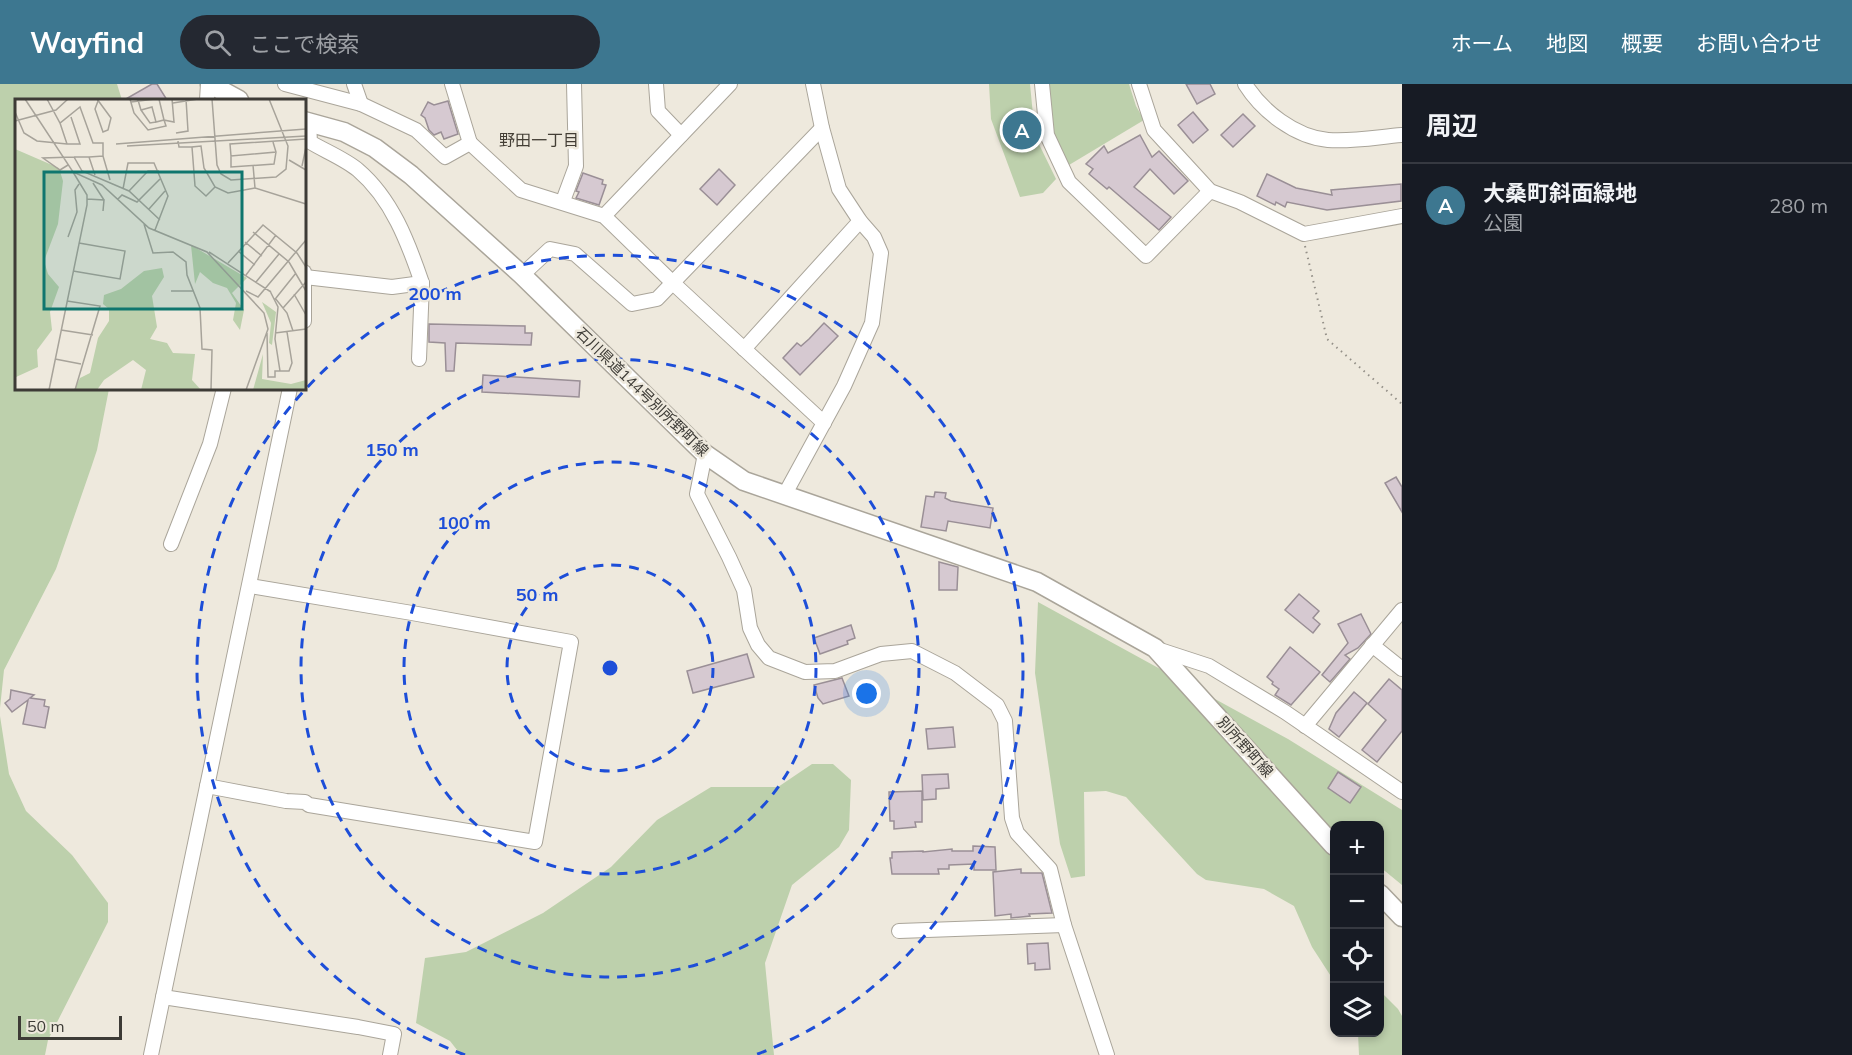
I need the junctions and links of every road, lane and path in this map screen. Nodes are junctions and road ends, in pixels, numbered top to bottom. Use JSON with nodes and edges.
{"nodes":[{"id":1,"x":209,"y":84,"type":"edge"},
{"id":2,"x":285,"y":84,"type":"edge"},
{"id":3,"x":354,"y":84,"type":"edge"},
{"id":4,"x":452,"y":84,"type":"edge"},
{"id":5,"x":574,"y":84,"type":"edge"},
{"id":6,"x":656,"y":84,"type":"edge"},
{"id":7,"x":730,"y":84,"type":"edge"},
{"id":8,"x":813,"y":84,"type":"edge"},
{"id":9,"x":1042,"y":84,"type":"edge"},
{"id":10,"x":1139,"y":84,"type":"edge"},
{"id":11,"x":1245,"y":84,"type":"edge"},
{"id":12,"x":207,"y":99,"type":"edge"},
{"id":13,"x":237,"y":99,"type":"edge"},
{"id":14,"x":361,"y":104,"type":"junction"},
{"id":15,"x":307,"y":122,"type":"edge"},
{"id":16,"x":822,"y":128,"type":"junction"},
{"id":17,"x":681,"y":135,"type":"junction"},
{"id":18,"x":1402,"y":135,"type":"edge"},
{"id":19,"x":470,"y":143,"type":"junction"},
{"id":20,"x":1210,"y":191,"type":"junction"},
{"id":21,"x":563,"y":201,"type":"junction"},
{"id":22,"x":604,"y":216,"type":"junction"},
{"id":23,"x":1402,"y":216,"type":"edge"},
{"id":24,"x":860,"y":221,"type":"junction"},
{"id":25,"x":1304,"y":234,"type":"junction"},
{"id":26,"x":522,"y":275,"type":"junction"},
{"id":27,"x":306,"y":277,"type":"edge"},
{"id":28,"x":422,"y":283,"type":"junction"},
{"id":29,"x":673,"y":284,"type":"junction"},
{"id":30,"x":744,"y":349,"type":"junction"},
{"id":31,"x":418,"y":359,"type":"dead end"},
{"id":32,"x":224,"y":390,"type":"edge"},
{"id":33,"x":290,"y":390,"type":"edge"},
{"id":34,"x":1402,"y":404,"type":"edge"},
{"id":35,"x":824,"y":423,"type":"junction"},
{"id":36,"x":705,"y":454,"type":"junction"},
{"id":37,"x":785,"y":494,"type":"junction"},
{"id":38,"x":171,"y":544,"type":"dead end"},
{"id":39,"x":250,"y":586,"type":"junction"},
{"id":40,"x":1402,"y":610,"type":"edge"},
{"id":41,"x":1372,"y":645,"type":"junction"},
{"id":42,"x":1155,"y":648,"type":"junction"},
{"id":43,"x":1402,"y":669,"type":"edge"},
{"id":44,"x":1305,"y":726,"type":"junction"},
{"id":45,"x":207,"y":786,"type":"junction"},
{"id":46,"x":1402,"y":792,"type":"edge"},
{"id":47,"x":1330,"y":840,"type":"edge"},
{"id":48,"x":1384,"y":898,"type":"edge"},
{"id":49,"x":1402,"y":917,"type":"edge"},
{"id":50,"x":1064,"y":925,"type":"junction"},
{"id":51,"x":899,"y":931,"type":"dead end"},
{"id":52,"x":163,"y":997,"type":"junction"},
{"id":53,"x":151,"y":1055,"type":"edge"},
{"id":54,"x":390,"y":1055,"type":"edge"},
{"id":55,"x":1107,"y":1055,"type":"edge"}],
"edges":[{"from":1,"to":12,"type":"street"},
{"from":1,"to":13,"type":"main road"},
{"from":2,"to":14,"type":"street"},
{"from":3,"to":14,"type":"street"},
{"from":4,"to":19,"type":"street"},
{"from":5,"to":21,"type":"street"},
{"from":6,"to":17,"type":"street"},
{"from":7,"to":17,"type":"street"},
{"from":8,"to":16,"type":"street"},
{"from":9,"to":20,"type":"street"},
{"from":10,"to":20,"type":"street"},
{"from":11,"to":18,"type":"street"},
{"from":14,"to":19,"type":"street"},
{"from":15,"to":26,"type":"main road","name":"石川県道144号別所野町線"},
{"from":15,"to":28,"type":"street"},
{"from":16,"to":24,"type":"street"},
{"from":16,"to":29,"type":"street"},
{"from":17,"to":22,"type":"street"},
{"from":19,"to":21,"type":"street"},
{"from":20,"to":25,"type":"street"},
{"from":21,"to":22,"type":"street"},
{"from":22,"to":29,"type":"street"},
{"from":23,"to":25,"type":"street"},
{"from":24,"to":30,"type":"street"},
{"from":24,"to":35,"type":"street"},
{"from":25,"to":34,"type":"path"},
{"from":26,"to":29,"type":"street"},
{"from":26,"to":36,"type":"main road","name":"石川県道144号別所野町線"},
{"from":27,"to":28,"type":"street"},
{"from":28,"to":31,"type":"street"},
{"from":29,"to":30,"type":"street"},
{"from":30,"to":35,"type":"street"},
{"from":32,"to":38,"type":"street"},
{"from":33,"to":39,"type":"street"},
{"from":35,"to":37,"type":"street"},
{"from":36,"to":37,"type":"main road","name":"石川県道144号別所野町線"},
{"from":36,"to":50,"type":"street"},
{"from":37,"to":42,"type":"main road","name":"石川県道144号別所野町線"},
{"from":39,"to":45,"type":"street"},
{"from":39,"to":45,"type":"street"},
{"from":40,"to":41,"type":"street"},
{"from":41,"to":43,"type":"street"},
{"from":41,"to":44,"type":"street"},
{"from":42,"to":44,"type":"street"},
{"from":42,"to":47,"type":"main road","name":"別所野町線"},
{"from":44,"to":46,"type":"street"},
{"from":45,"to":52,"type":"street"},
{"from":48,"to":49,"type":"main road"},
{"from":50,"to":51,"type":"street"},
{"from":50,"to":55,"type":"street"},
{"from":52,"to":53,"type":"street"},
{"from":52,"to":54,"type":"street"}]}
